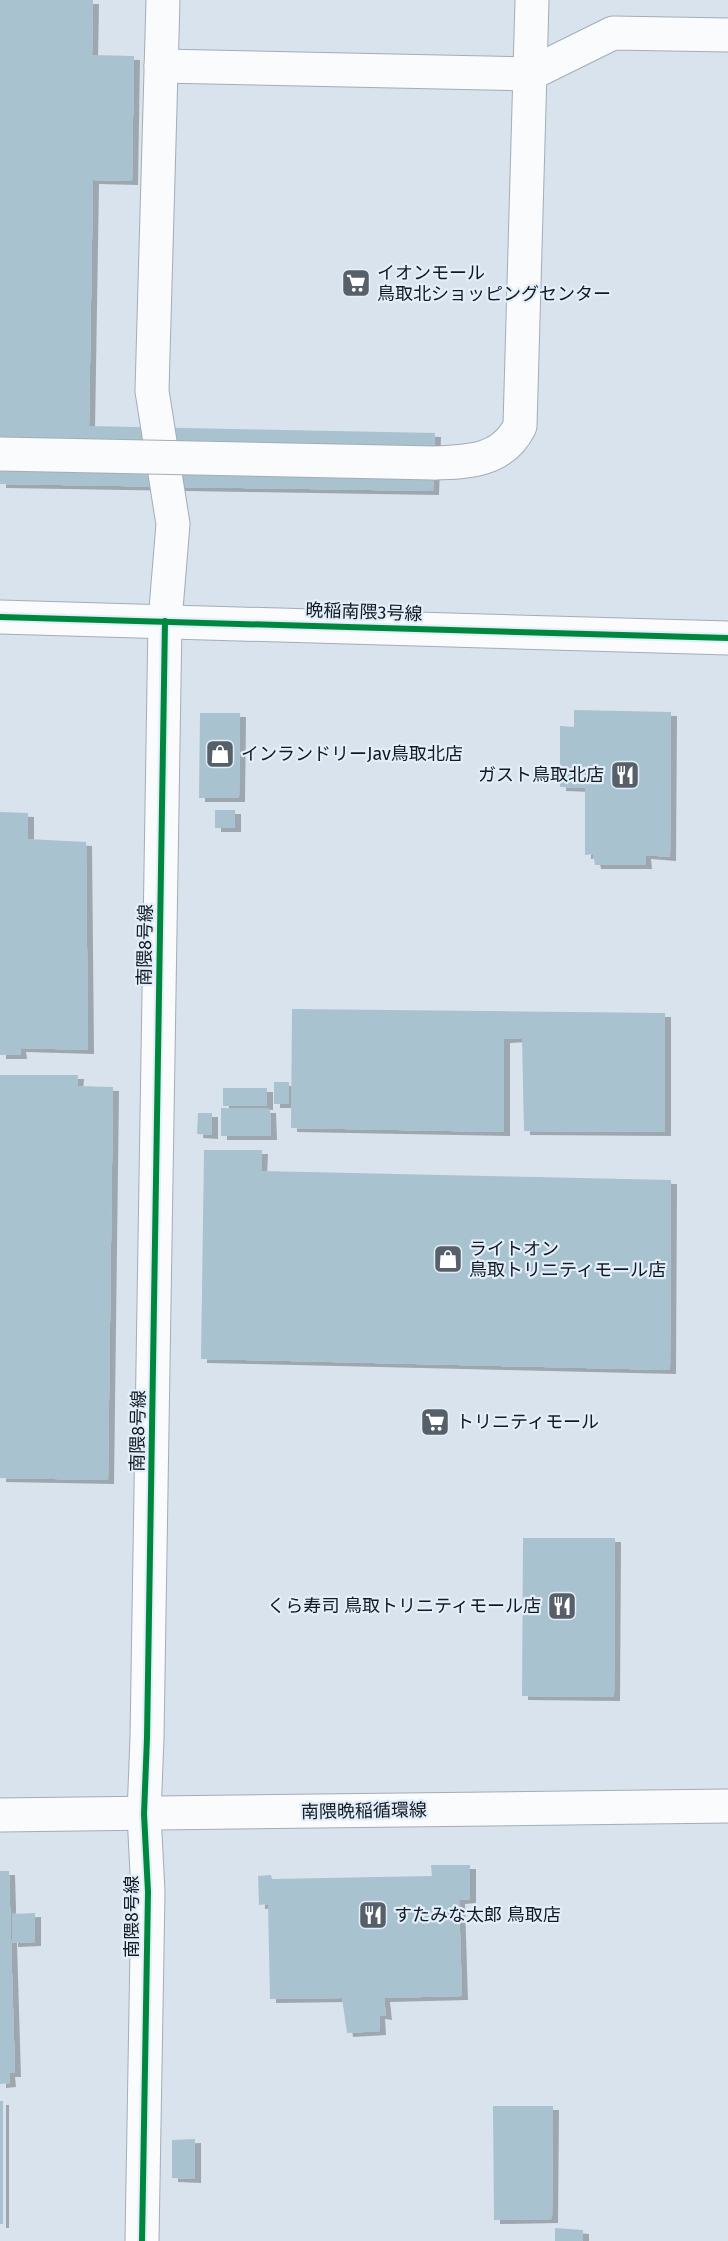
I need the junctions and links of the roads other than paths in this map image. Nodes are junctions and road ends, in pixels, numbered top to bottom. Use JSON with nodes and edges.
{"nodes":[{"id":1,"x":163,"y":0,"type":"edge"},
{"id":2,"x":532,"y":0,"type":"edge"},
{"id":3,"x":728,"y":35,"type":"edge"},
{"id":4,"x":161,"y":66,"type":"junction"},
{"id":5,"x":530,"y":74,"type":"junction"},
{"id":6,"x":0,"y":454,"type":"edge"},
{"id":7,"x":0,"y":617,"type":"edge"},
{"id":8,"x":165,"y":621,"type":"junction"},
{"id":9,"x":728,"y":638,"type":"edge"},
{"id":10,"x":728,"y":1806,"type":"edge"},
{"id":11,"x":144,"y":1814,"type":"junction"},
{"id":12,"x":0,"y":1815,"type":"edge"},
{"id":13,"x":142,"y":2241,"type":"edge"}],
"edges":[{"from":1,"to":4,"type":"street","name":"南隈8号線"},
{"from":2,"to":5,"type":"street"},
{"from":3,"to":5,"type":"street"},
{"from":4,"to":5,"type":"street"},
{"from":4,"to":8,"type":"street","name":"南隈8号線"},
{"from":5,"to":6,"type":"street","bridge":true},
{"from":7,"to":8,"type":"street","name":"晩稲南隈3号線"},
{"from":8,"to":9,"type":"street","name":"晩稲南隈3号線"},
{"from":8,"to":11,"type":"street","name":"南隈8号線"},
{"from":10,"to":11,"type":"street","name":"南隈晩稲循環線"},
{"from":11,"to":12,"type":"street","name":"南隈晩稲循環線"},
{"from":11,"to":13,"type":"street","name":"南隈8号線"}]}
